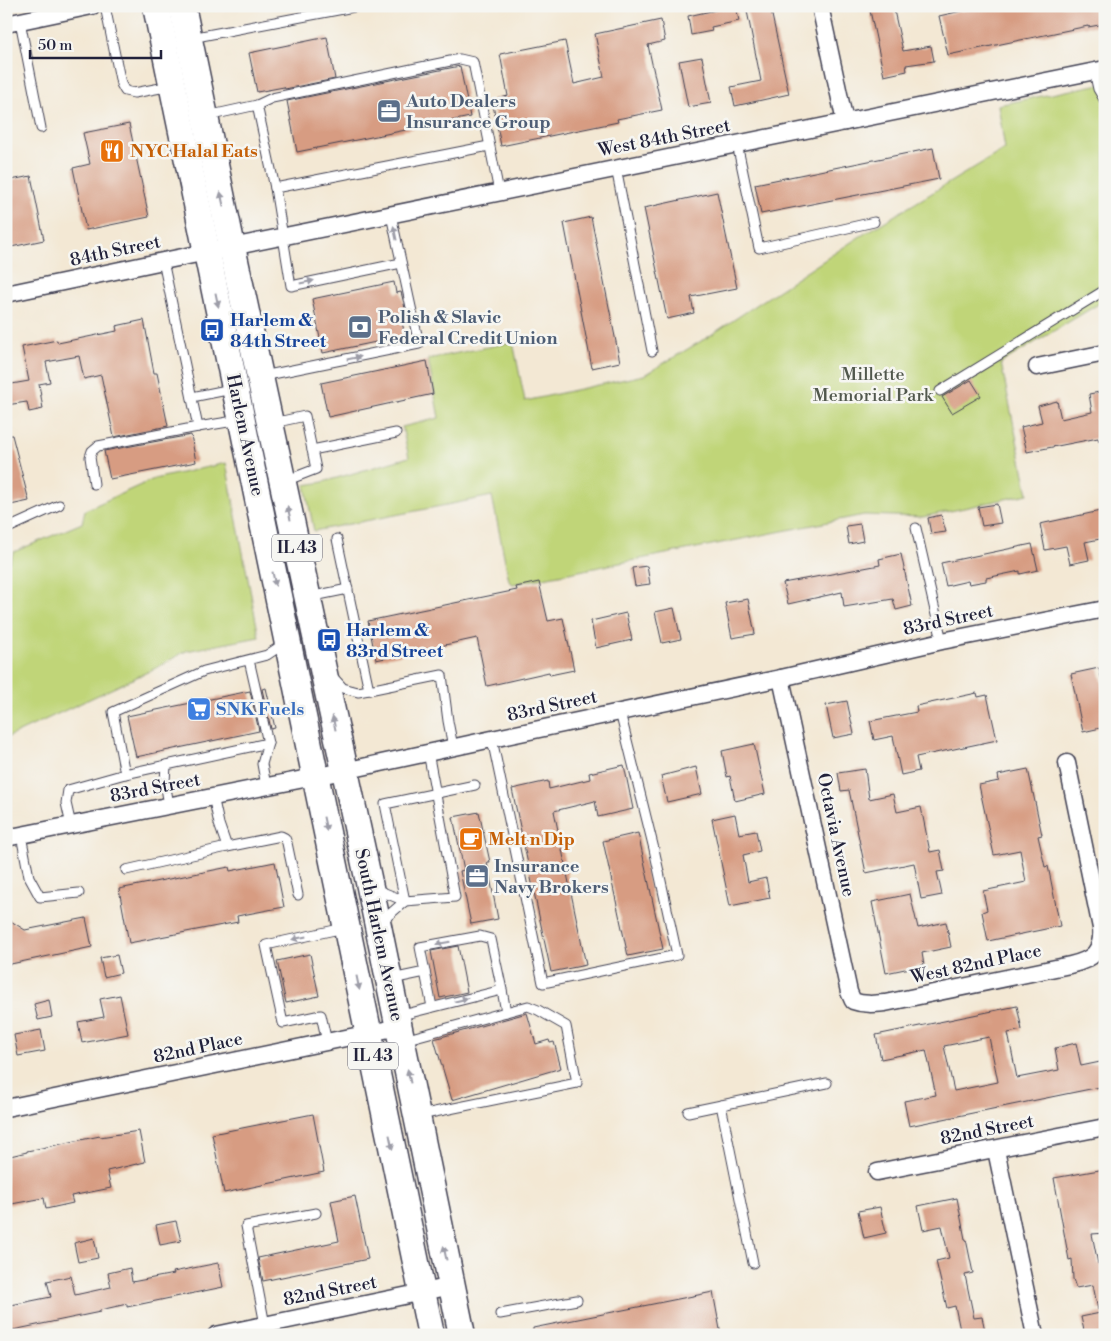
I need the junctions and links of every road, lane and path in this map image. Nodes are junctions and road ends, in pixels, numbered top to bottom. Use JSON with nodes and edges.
{"nodes":[{"id":1,"x":92,"y":6,"type":"edge"},
{"id":2,"x":105,"y":6,"type":"edge"},
{"id":3,"x":156,"y":6,"type":"edge"},
{"id":4,"x":182,"y":6,"type":"edge"},
{"id":5,"x":359,"y":6,"type":"edge"},
{"id":6,"x":820,"y":6,"type":"edge"},
{"id":7,"x":67,"y":9,"type":"edge"},
{"id":8,"x":13,"y":22,"type":"edge"},
{"id":9,"x":188,"y":39,"type":"junction"},
{"id":10,"x":1099,"y":70,"type":"edge"},
{"id":11,"x":172,"y":86,"type":"junction"},
{"id":12,"x":1105,"y":101,"type":"edge"},
{"id":13,"x":257,"y":104,"type":"junction"},
{"id":14,"x":205,"y":116,"type":"junction"},
{"id":15,"x":845,"y":122,"type":"junction"},
{"id":16,"x":41,"y":128,"type":"dead end"},
{"id":17,"x":737,"y":144,"type":"junction"},
{"id":18,"x":489,"y":146,"type":"junction"},
{"id":19,"x":616,"y":168,"type":"junction"},
{"id":20,"x":274,"y":188,"type":"junction"},
{"id":21,"x":499,"y":192,"type":"junction"},
{"id":22,"x":391,"y":214,"type":"junction"},
{"id":23,"x":874,"y":222,"type":"dead end"},
{"id":24,"x":283,"y":236,"type":"junction"},
{"id":25,"x":232,"y":247,"type":"junction"},
{"id":26,"x":207,"y":252,"type":"junction"},
{"id":27,"x":163,"y":261,"type":"junction"},
{"id":28,"x":401,"y":262,"type":"junction"},
{"id":29,"x":1105,"y":290,"type":"edge"},
{"id":30,"x":6,"y":294,"type":"edge"},
{"id":31,"x":652,"y":351,"type":"dead end"},
{"id":32,"x":1105,"y":353,"type":"edge"},
{"id":33,"x":1037,"y":367,"type":"dead end"},
{"id":34,"x":260,"y":377,"type":"junction"},
{"id":35,"x":235,"y":389,"type":"junction"},
{"id":36,"x":940,"y":391,"type":"dead end"},
{"id":37,"x":192,"y":397,"type":"junction"},
{"id":38,"x":242,"y":420,"type":"junction"},
{"id":39,"x":270,"y":423,"type":"junction"},
{"id":40,"x":198,"y":427,"type":"junction"},
{"id":41,"x":396,"y":433,"type":"dead end"},
{"id":42,"x":312,"y":450,"type":"junction"},
{"id":43,"x":282,"y":482,"type":"junction"},
{"id":44,"x":94,"y":484,"type":"dead end"},
{"id":45,"x":59,"y":505,"type":"dead end"},
{"id":46,"x":916,"y":528,"type":"dead end"},
{"id":47,"x":6,"y":529,"type":"edge"},
{"id":48,"x":338,"y":539,"type":"dead end"},
{"id":49,"x":348,"y":589,"type":"junction"},
{"id":50,"x":307,"y":598,"type":"junction"},
{"id":51,"x":1105,"y":609,"type":"edge"},
{"id":52,"x":287,"y":641,"type":"junction"},
{"id":53,"x":942,"y":641,"type":"junction"},
{"id":54,"x":249,"y":660,"type":"junction"},
{"id":55,"x":322,"y":666,"type":"junction"},
{"id":56,"x":781,"y":678,"type":"junction"},
{"id":57,"x":369,"y":690,"type":"junction"},
{"id":58,"x":620,"y":712,"type":"junction"},
{"id":59,"x":492,"y":738,"type":"junction"},
{"id":60,"x":268,"y":743,"type":"junction"},
{"id":61,"x":453,"y":747,"type":"junction"},
{"id":62,"x":428,"y":752,"type":"junction"},
{"id":63,"x":1067,"y":763,"type":"dead end"},
{"id":64,"x":166,"y":765,"type":"junction"},
{"id":65,"x":344,"y":771,"type":"junction"},
{"id":66,"x":126,"y":774,"type":"junction"},
{"id":67,"x":315,"y":776,"type":"junction"},
{"id":68,"x":475,"y":785,"type":"dead end"},
{"id":69,"x":266,"y":786,"type":"junction"},
{"id":70,"x":436,"y":794,"type":"junction"},
{"id":71,"x":213,"y":796,"type":"junction"},
{"id":72,"x":169,"y":805,"type":"junction"},
{"id":73,"x":71,"y":825,"type":"junction"},
{"id":74,"x":14,"y":836,"type":"edge"},
{"id":75,"x":227,"y":848,"type":"junction"},
{"id":76,"x":126,"y":870,"type":"dead end"},
{"id":77,"x":370,"y":887,"type":"junction"},
{"id":78,"x":79,"y":893,"type":"dead end"},
{"id":79,"x":298,"y":896,"type":"dead end"},
{"id":80,"x":405,"y":901,"type":"junction"},
{"id":81,"x":378,"y":924,"type":"junction"},
{"id":82,"x":346,"y":928,"type":"junction"},
{"id":83,"x":425,"y":972,"type":"junction"},
{"id":84,"x":389,"y":979,"type":"junction"},
{"id":85,"x":502,"y":990,"type":"junction"},
{"id":86,"x":853,"y":1001,"type":"joint"},
{"id":87,"x":432,"y":1007,"type":"junction"},
{"id":88,"x":506,"y":1012,"type":"junction"},
{"id":89,"x":399,"y":1028,"type":"junction"},
{"id":90,"x":369,"y":1034,"type":"junction"},
{"id":91,"x":327,"y":1042,"type":"junction"},
{"id":92,"x":827,"y":1083,"type":"dead end"},
{"id":93,"x":721,"y":1105,"type":"junction"},
{"id":94,"x":6,"y":1108,"type":"edge"},
{"id":95,"x":688,"y":1112,"type":"dead end"},
{"id":96,"x":417,"y":1116,"type":"junction"},
{"id":97,"x":1105,"y":1127,"type":"edge"},
{"id":98,"x":996,"y":1150,"type":"junction"},
{"id":99,"x":877,"y":1172,"type":"dead end"},
{"id":100,"x":316,"y":1213,"type":"dead end"},
{"id":101,"x":754,"y":1263,"type":"dead end"},
{"id":102,"x":452,"y":1286,"type":"junction"},
{"id":103,"x":422,"y":1293,"type":"junction"},
{"id":104,"x":577,"y":1300,"type":"dead end"},
{"id":105,"x":500,"y":1314,"type":"dead end"},
{"id":106,"x":265,"y":1324,"type":"junction"},
{"id":107,"x":216,"y":1335,"type":"edge"},
{"id":108,"x":431,"y":1335,"type":"edge"},
{"id":109,"x":462,"y":1335,"type":"edge"},
{"id":110,"x":1035,"y":1335,"type":"edge"}],
"edges":[{"from":1,"to":7,"type":"street"},
{"from":2,"to":11,"type":"lane"},
{"from":3,"to":11,"type":"main road","name":"Harlem Avenue","number":"IL 43"},
{"from":4,"to":9,"type":"main road","name":"Harlem Avenue","number":"IL 43"},
{"from":5,"to":9,"type":"lane"},
{"from":6,"to":15,"type":"street"},
{"from":7,"to":8,"type":"street"},
{"from":8,"to":16,"type":"lane"},
{"from":9,"to":14,"type":"main road","name":"Harlem Avenue","number":"IL 43"},
{"from":10,"to":12,"type":"lane"},
{"from":10,"to":15,"type":"street","name":"West 84th Street"},
{"from":11,"to":26,"type":"main road","name":"Harlem Avenue","number":"IL 43"},
{"from":13,"to":14,"type":"lane"},
{"from":13,"to":18,"type":"lane"},
{"from":13,"to":20,"type":"lane"},
{"from":25,"to":14,"type":"main road","name":"Harlem Avenue","number":"IL 43","one_way":true},
{"from":15,"to":17,"type":"street","name":"West 84th Street"},
{"from":17,"to":19,"type":"street","name":"West 84th Street"},
{"from":17,"to":23,"type":"lane"},
{"from":18,"to":20,"type":"lane"},
{"from":18,"to":21,"type":"lane"},
{"from":19,"to":21,"type":"street","name":"West 84th Street"},
{"from":19,"to":31,"type":"lane"},
{"from":20,"to":24,"type":"lane"},
{"from":21,"to":22,"type":"street","name":"West 84th Street"},
{"from":22,"to":24,"type":"street","name":"West 84th Street"},
{"from":28,"to":22,"type":"lane","one_way":true},
{"from":24,"to":25,"type":"street","name":"West 84th Street"},
{"from":24,"to":28,"type":"lane","one_way":true},
{"from":25,"to":26,"type":"street","name":"84th Street"},
{"from":25,"to":34,"type":"main road","name":"Harlem Avenue","number":"IL 43"},
{"from":26,"to":27,"type":"street","name":"84th Street"},
{"from":26,"to":35,"type":"main road","name":"Harlem Avenue","number":"IL 43","one_way":true},
{"from":27,"to":30,"type":"street","name":"84th Street"},
{"from":27,"to":37,"type":"lane"},
{"from":34,"to":28,"type":"lane","one_way":true},
{"from":29,"to":36,"type":"lane"},
{"from":32,"to":33,"type":"street"},
{"from":34,"to":39,"type":"main road","name":"Harlem Avenue","number":"IL 43"},
{"from":35,"to":37,"type":"lane"},
{"from":35,"to":38,"type":"main road","name":"Harlem Avenue","number":"IL 43"},
{"from":37,"to":40,"type":"lane"},
{"from":38,"to":40,"type":"lane"},
{"from":38,"to":52,"type":"main road","name":"Harlem Avenue","number":"IL 43","one_way":true},
{"from":39,"to":42,"type":"lane"},
{"from":39,"to":43,"type":"main road","name":"Harlem Avenue","number":"IL 43"},
{"from":40,"to":44,"type":"lane"},
{"from":41,"to":42,"type":"lane"},
{"from":42,"to":43,"type":"lane"},
{"from":50,"to":43,"type":"main road","name":"Harlem Avenue","number":"IL 43","one_way":true},
{"from":45,"to":47,"type":"lane"},
{"from":46,"to":53,"type":"lane"},
{"from":48,"to":49,"type":"lane"},
{"from":49,"to":50,"type":"lane"},
{"from":49,"to":57,"type":"lane"},
{"from":50,"to":55,"type":"main road","name":"Harlem Avenue","number":"IL 43"},
{"from":51,"to":53,"type":"street","name":"83rd Street"},
{"from":52,"to":54,"type":"lane"},
{"from":52,"to":67,"type":"main road","name":"Harlem Avenue","number":"IL 43"},
{"from":53,"to":56,"type":"street","name":"83rd Street"},
{"from":54,"to":60,"type":"lane"},
{"from":54,"to":66,"type":"lane"},
{"from":55,"to":57,"type":"lane"},
{"from":65,"to":55,"type":"main road","name":"Harlem Avenue","number":"IL 43","one_way":true},
{"from":56,"to":58,"type":"street","name":"83rd Street"},
{"from":56,"to":86,"type":"street","name":"Octavia Avenue"},
{"from":57,"to":61,"type":"lane"},
{"from":58,"to":59,"type":"street","name":"83rd Street"},
{"from":58,"to":59,"type":"lane"},
{"from":59,"to":61,"type":"street","name":"83rd Street"},
{"from":60,"to":64,"type":"lane"},
{"from":60,"to":69,"type":"lane"},
{"from":61,"to":62,"type":"street","name":"83rd Street"},
{"from":62,"to":65,"type":"street","name":"83rd Street"},
{"from":62,"to":70,"type":"lane"},
{"from":63,"to":86,"type":"street","name":"West 82nd Place"},
{"from":64,"to":66,"type":"lane"},
{"from":64,"to":72,"type":"lane"},
{"from":65,"to":67,"type":"street","name":"83rd Street"},
{"from":65,"to":77,"type":"main road","name":"South Harlem Avenue","number":"IL 43"},
{"from":66,"to":73,"type":"lane"},
{"from":67,"to":69,"type":"street","name":"83rd Street"},
{"from":67,"to":82,"type":"main road","name":"South Harlem Avenue","number":"IL 43","one_way":true},
{"from":68,"to":70,"type":"lane"},
{"from":69,"to":71,"type":"street","name":"83rd Street"},
{"from":70,"to":80,"type":"lane"},
{"from":70,"to":80,"type":"lane"},
{"from":71,"to":72,"type":"street","name":"83rd Street"},
{"from":71,"to":75,"type":"lane"},
{"from":72,"to":73,"type":"street","name":"83rd Street"},
{"from":73,"to":74,"type":"street","name":"83rd Street"},
{"from":74,"to":78,"type":"lane"},
{"from":75,"to":76,"type":"lane"},
{"from":75,"to":79,"type":"lane"},
{"from":77,"to":80,"type":"lane"},
{"from":77,"to":81,"type":"main road","name":"South Harlem Avenue","number":"IL 43"},
{"from":80,"to":81,"type":"lane"},
{"from":81,"to":84,"type":"main road","name":"South Harlem Avenue","number":"IL 43"},
{"from":82,"to":90,"type":"main road","name":"South Harlem Avenue","number":"IL 43","one_way":true},
{"from":82,"to":91,"type":"lane","one_way":true},
{"from":83,"to":84,"type":"lane"},
{"from":85,"to":83,"type":"lane","one_way":true},
{"from":83,"to":87,"type":"lane"},
{"from":84,"to":89,"type":"main road","name":"South Harlem Avenue","number":"IL 43"},
{"from":87,"to":85,"type":"lane","one_way":true},
{"from":85,"to":88,"type":"lane"},
{"from":87,"to":89,"type":"lane"},
{"from":88,"to":89,"type":"lane"},
{"from":88,"to":96,"type":"lane"},
{"from":89,"to":90,"type":"street","name":"82nd Place"},
{"from":96,"to":89,"type":"main road","name":"South Harlem Avenue","number":"IL 43","one_way":true},
{"from":90,"to":91,"type":"street","name":"82nd Place"},
{"from":90,"to":103,"type":"main road","name":"South Harlem Avenue","number":"IL 43","one_way":true},
{"from":91,"to":94,"type":"street","name":"82nd Place"},
{"from":92,"to":93,"type":"lane"},
{"from":93,"to":95,"type":"lane"},
{"from":93,"to":101,"type":"lane"},
{"from":102,"to":96,"type":"main road","name":"South Harlem Avenue","number":"IL 43","one_way":true},
{"from":97,"to":98,"type":"street","name":"82nd Street"},
{"from":98,"to":99,"type":"street","name":"82nd Street"},
{"from":98,"to":110,"type":"street"},
{"from":100,"to":106,"type":"lane"},
{"from":102,"to":103,"type":"street","name":"82nd Street"},
{"from":102,"to":109,"type":"main road","name":"South Harlem Avenue","number":"IL 43"},
{"from":103,"to":106,"type":"street","name":"82nd Street"},
{"from":103,"to":108,"type":"main road","name":"South Harlem Avenue","number":"IL 43"},
{"from":104,"to":105,"type":"lane"},
{"from":106,"to":107,"type":"street","name":"82nd Street"}]}
